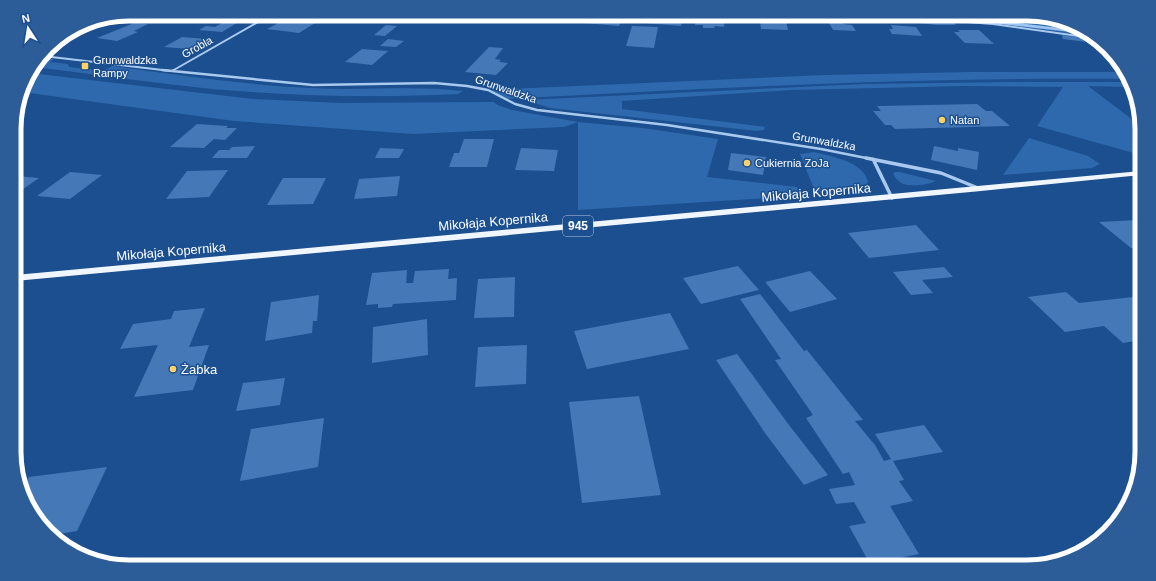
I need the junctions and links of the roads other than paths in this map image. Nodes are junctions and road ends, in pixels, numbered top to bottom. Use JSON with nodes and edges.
{"nodes":[{"id":1,"x":260,"y":21,"type":"edge"},
{"id":2,"x":954,"y":21,"type":"edge"},
{"id":3,"x":1083,"y":37,"type":"edge"},
{"id":4,"x":49,"y":57,"type":"edge"},
{"id":5,"x":172,"y":71,"type":"junction"},
{"id":6,"x":873,"y":159,"type":"junction"},
{"id":7,"x":1135,"y":174,"type":"edge"},
{"id":8,"x":980,"y":189,"type":"junction"},
{"id":9,"x":892,"y":198,"type":"junction"},
{"id":10,"x":21,"y":277,"type":"edge"}],
"edges":[{"from":1,"to":5,"type":"street","name":"Grobla"},
{"from":2,"to":3,"type":"street"},
{"from":4,"to":5,"type":"street","name":"Grunwaldzka"},
{"from":5,"to":6,"type":"street","name":"Grunwaldzka"},
{"from":6,"to":8,"type":"street","name":"Grunwaldzka"},
{"from":6,"to":9,"type":"street"},
{"from":7,"to":8,"type":"main road","name":"Mikołaja Kopernika","number":"945"},
{"from":8,"to":9,"type":"main road","name":"Mikołaja Kopernika","number":"945"},
{"from":9,"to":10,"type":"main road","name":"Mikołaja Kopernika","number":"945"}]}
